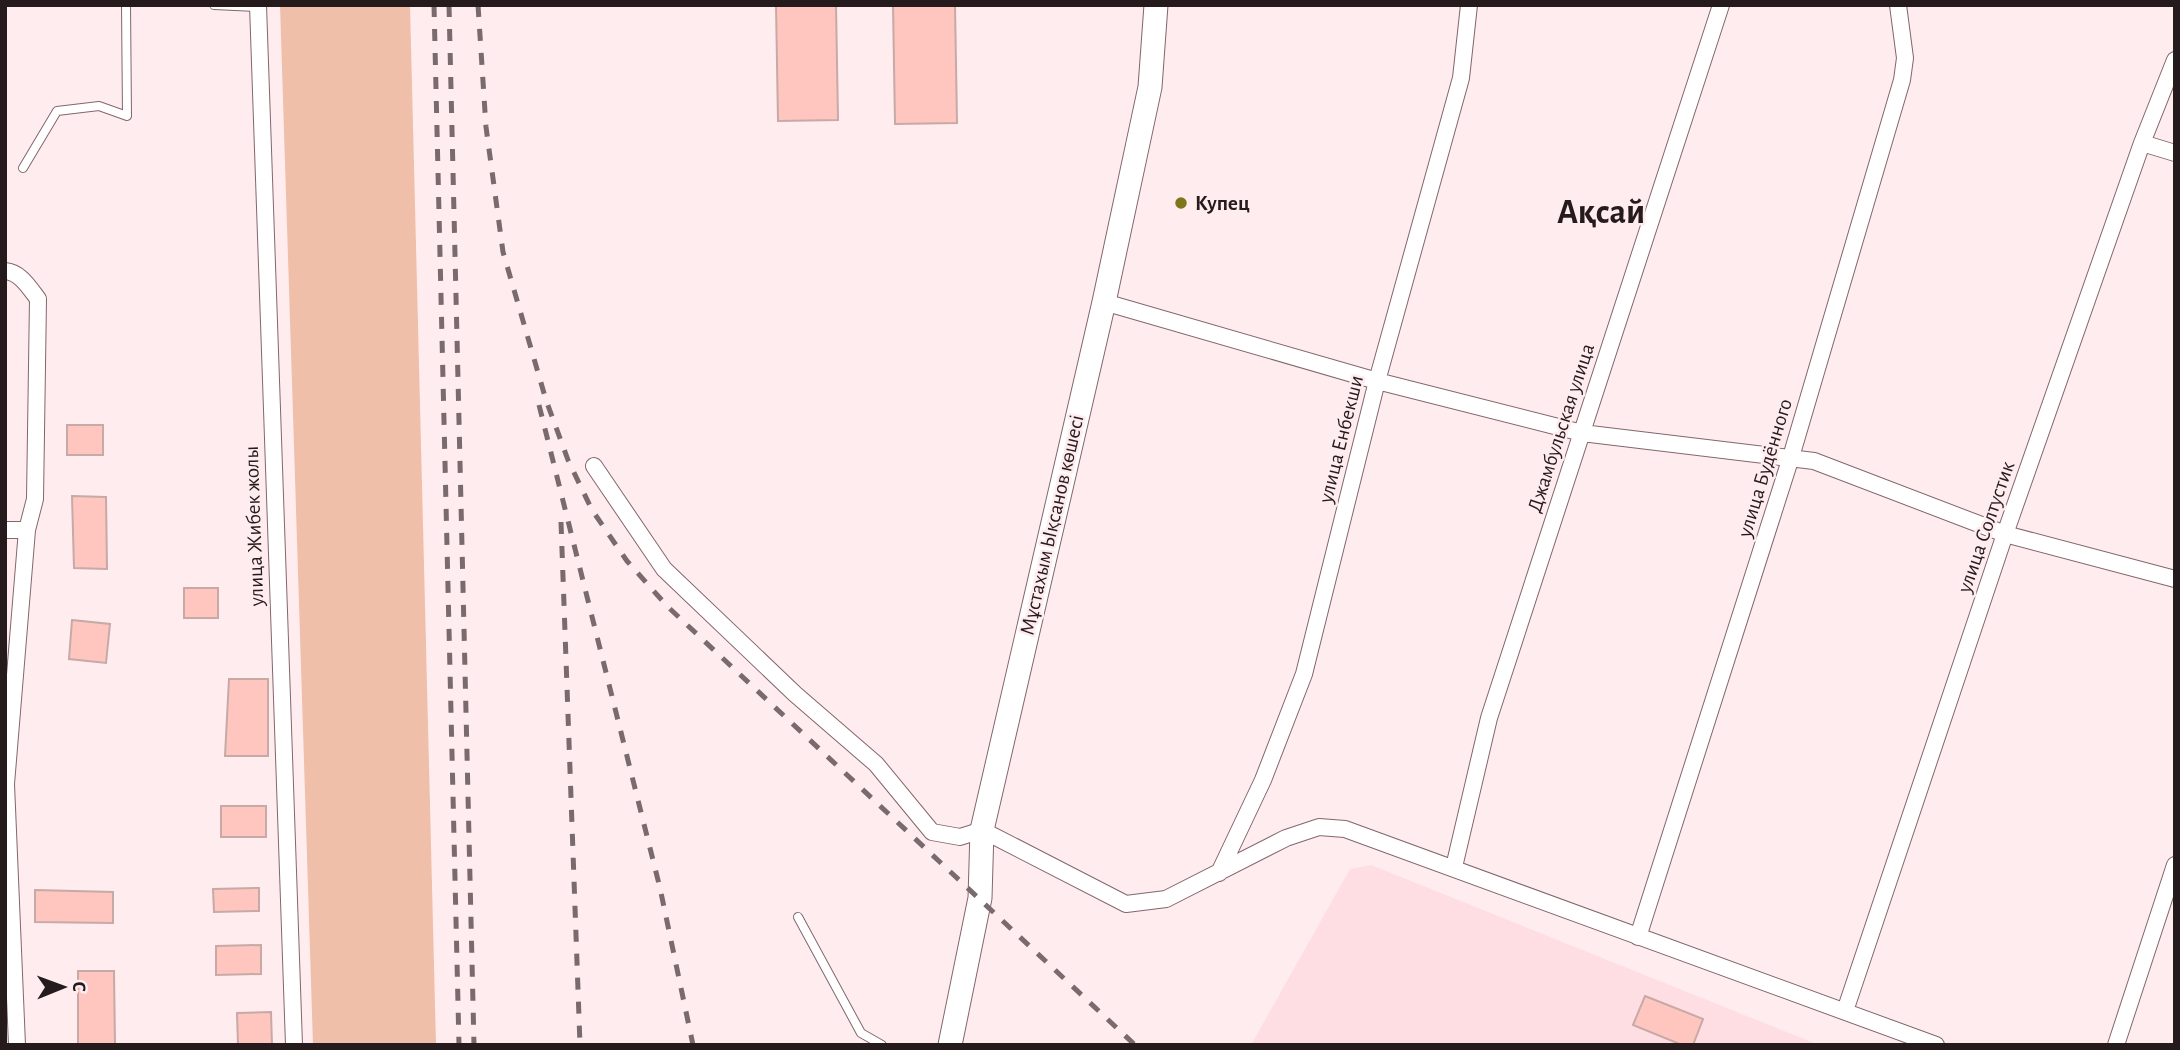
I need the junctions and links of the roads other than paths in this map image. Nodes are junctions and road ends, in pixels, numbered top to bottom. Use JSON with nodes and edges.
{"nodes":[{"id":1,"x":126,"y":5,"type":"edge"},
{"id":2,"x":214,"y":5,"type":"edge"},
{"id":3,"x":1156,"y":5,"type":"edge"},
{"id":4,"x":1469,"y":5,"type":"edge"},
{"id":5,"x":1721,"y":5,"type":"edge"},
{"id":6,"x":1898,"y":5,"type":"edge"},
{"id":7,"x":258,"y":6,"type":"edge"},
{"id":8,"x":2175,"y":60,"type":"edge"},
{"id":9,"x":2142,"y":143,"type":"junction"},
{"id":10,"x":2175,"y":153,"type":"edge"},
{"id":11,"x":23,"y":168,"type":"dead end"},
{"id":12,"x":5,"y":271,"type":"edge"},
{"id":13,"x":1104,"y":302,"type":"junction"},
{"id":14,"x":1377,"y":381,"type":"junction"},
{"id":15,"x":1582,"y":433,"type":"junction"},
{"id":16,"x":1791,"y":457,"type":"junction"},
{"id":17,"x":594,"y":466,"type":"dead end"},
{"id":18,"x":5,"y":530,"type":"edge"},
{"id":19,"x":27,"y":530,"type":"junction"},
{"id":20,"x":2005,"y":534,"type":"junction"},
{"id":21,"x":2175,"y":579,"type":"edge"},
{"id":22,"x":6,"y":784,"type":"edge"},
{"id":23,"x":982,"y":830,"type":"junction"},
{"id":24,"x":2175,"y":865,"type":"edge"},
{"id":25,"x":1454,"y":867,"type":"junction"},
{"id":26,"x":1219,"y":873,"type":"junction"},
{"id":27,"x":798,"y":918,"type":"dead end"},
{"id":28,"x":1637,"y":937,"type":"junction"},
{"id":29,"x":1845,"y":1011,"type":"junction"},
{"id":30,"x":17,"y":1045,"type":"edge"},
{"id":31,"x":294,"y":1045,"type":"edge"},
{"id":32,"x":882,"y":1045,"type":"edge"},
{"id":33,"x":950,"y":1045,"type":"edge"},
{"id":34,"x":1936,"y":1045,"type":"edge"},
{"id":35,"x":2116,"y":1045,"type":"edge"}],
"edges":[{"from":1,"to":11,"type":"lane"},
{"from":2,"to":7,"type":"lane"},
{"from":3,"to":13,"type":"main road","name":"Мұстахым Ықсанов көшесі"},
{"from":4,"to":14,"type":"street","name":"улица Енбекши"},
{"from":5,"to":15,"type":"street","name":"Джамбульская улица"},
{"from":6,"to":16,"type":"street","name":"улица Будённого"},
{"from":7,"to":31,"type":"street","name":"улица Жибек жолы"},
{"from":8,"to":9,"type":"street","name":"улица Солтустик"},
{"from":9,"to":10,"type":"street"},
{"from":9,"to":20,"type":"street","name":"улица Солтустик"},
{"from":12,"to":19,"type":"street"},
{"from":13,"to":14,"type":"street"},
{"from":13,"to":23,"type":"main road","name":"Мұстахым Ықсанов көшесі"},
{"from":14,"to":15,"type":"street"},
{"from":14,"to":26,"type":"street","name":"улица Енбекши"},
{"from":15,"to":16,"type":"street"},
{"from":15,"to":25,"type":"street","name":"Джамбульская улица"},
{"from":16,"to":20,"type":"street"},
{"from":16,"to":28,"type":"street","name":"улица Будённого"},
{"from":17,"to":23,"type":"street"},
{"from":18,"to":19,"type":"street"},
{"from":19,"to":22,"type":"street"},
{"from":20,"to":21,"type":"street"},
{"from":20,"to":29,"type":"street","name":"улица Солтустик"},
{"from":22,"to":30,"type":"street"},
{"from":23,"to":26,"type":"street"},
{"from":23,"to":33,"type":"main road","name":"Мұстахым Ықсанов көшесі"},
{"from":24,"to":35,"type":"street"},
{"from":25,"to":26,"type":"street"},
{"from":25,"to":28,"type":"street"},
{"from":27,"to":32,"type":"lane"},
{"from":28,"to":29,"type":"street"},
{"from":29,"to":34,"type":"street"}]}
